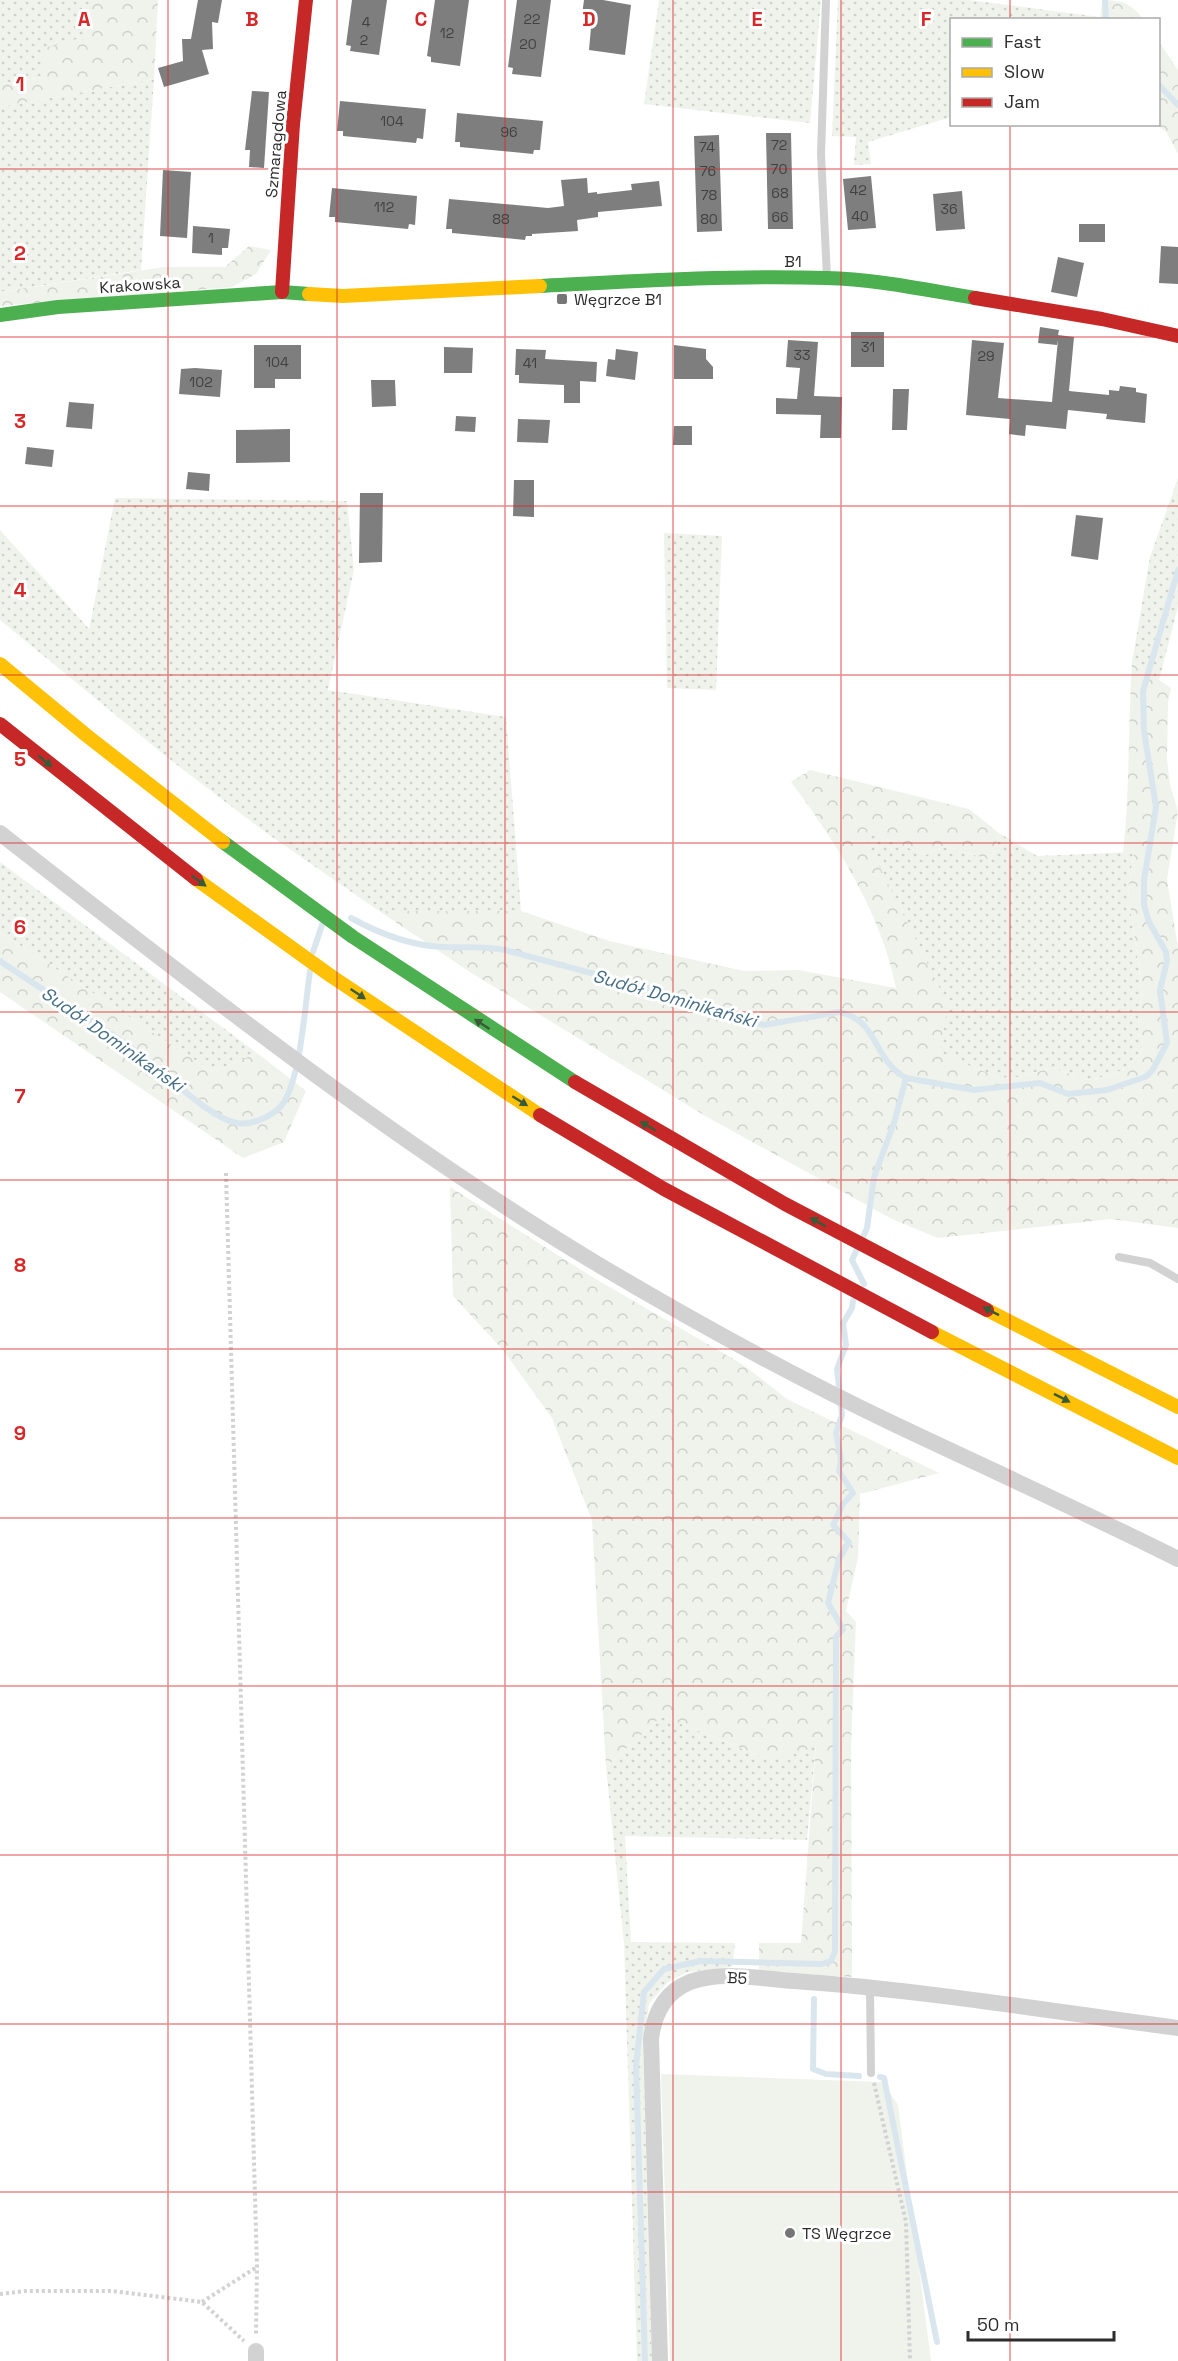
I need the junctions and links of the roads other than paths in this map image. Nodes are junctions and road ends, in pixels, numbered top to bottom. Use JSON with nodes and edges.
{"nodes":[{"id":1,"x":306,"y":0,"type":"edge"},
{"id":2,"x":826,"y":0,"type":"edge"},
{"id":3,"x":827,"y":278,"type":"junction"},
{"id":4,"x":282,"y":292,"type":"junction"},
{"id":5,"x":0,"y":315,"type":"edge"},
{"id":6,"x":1178,"y":336,"type":"edge"},
{"id":7,"x":0,"y":664,"type":"edge"},
{"id":8,"x":0,"y":724,"type":"edge"},
{"id":9,"x":0,"y":833,"type":"edge"},
{"id":10,"x":1119,"y":1257,"type":"dead end"},
{"id":11,"x":1178,"y":1279,"type":"edge"},
{"id":12,"x":1178,"y":1407,"type":"edge"},
{"id":13,"x":1178,"y":1458,"type":"edge"},
{"id":14,"x":1178,"y":1559,"type":"edge"},
{"id":15,"x":870,"y":1987,"type":"junction"},
{"id":16,"x":1178,"y":2028,"type":"edge"},
{"id":17,"x":871,"y":2073,"type":"road end"},
{"id":18,"x":660,"y":2361,"type":"edge"}],
"edges":[{"from":1,"to":4,"type":"main road","name":"Szmaragdowa"},
{"from":2,"to":3,"type":"lane"},
{"from":3,"to":4,"type":"main road","name":"B1"},
{"from":3,"to":6,"type":"main road","name":"B1"},
{"from":4,"to":5,"type":"main road","name":"Krakowska"},
{"from":12,"to":7,"type":"main road","one_way":true},
{"from":8,"to":13,"type":"main road","one_way":true},
{"from":9,"to":14,"type":"street"},
{"from":10,"to":11,"type":"lane"},
{"from":15,"to":16,"type":"street","name":"B5"},
{"from":15,"to":17,"type":"lane"},
{"from":15,"to":18,"type":"street","name":"B5"}]}
